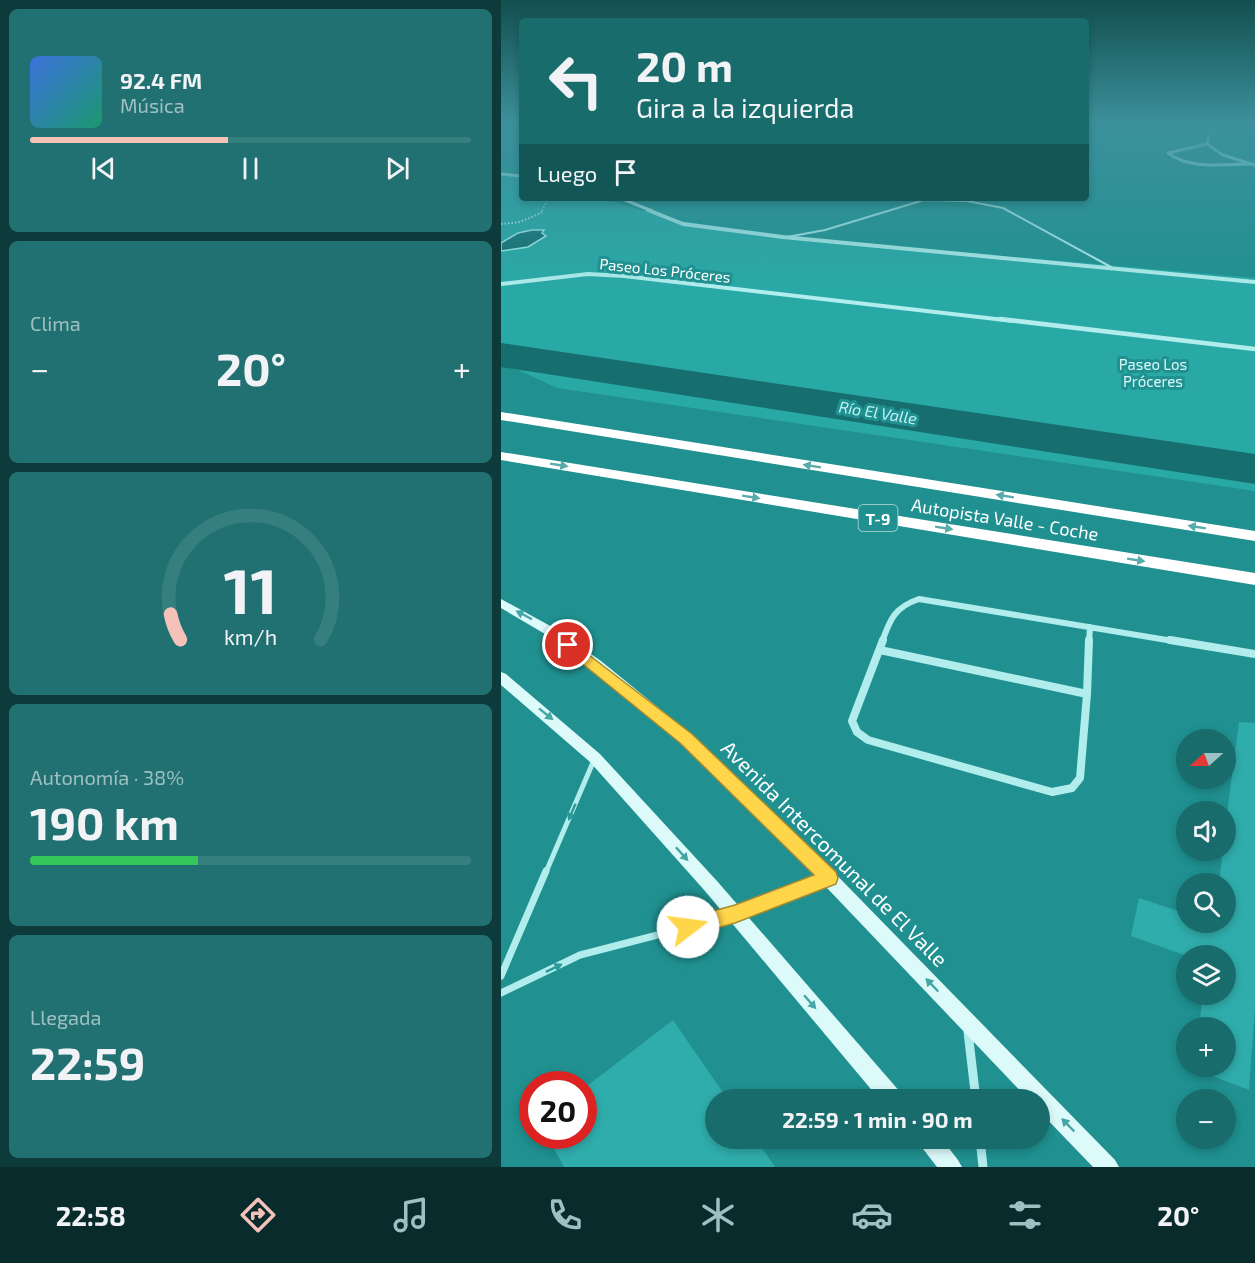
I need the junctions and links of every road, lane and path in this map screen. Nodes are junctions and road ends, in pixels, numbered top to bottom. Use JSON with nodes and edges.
{"nodes":[{"id":1,"x":547,"y":201,"type":"edge"},
{"id":2,"x":627,"y":201,"type":"edge"},
{"id":3,"x":921,"y":201,"type":"edge"},
{"id":4,"x":967,"y":201,"type":"edge"},
{"id":5,"x":501,"y":224,"type":"edge"},
{"id":6,"x":787,"y":237,"type":"junction"},
{"id":7,"x":1111,"y":267,"type":"junction"},
{"id":8,"x":1255,"y":282,"type":"edge"},
{"id":9,"x":501,"y":284,"type":"edge"},
{"id":10,"x":1255,"y":349,"type":"edge"},
{"id":11,"x":501,"y":417,"type":"edge"},
{"id":12,"x":501,"y":456,"type":"edge"},
{"id":13,"x":1255,"y":536,"type":"edge"},
{"id":14,"x":1255,"y":579,"type":"edge"},
{"id":15,"x":501,"y":603,"type":"edge"},
{"id":16,"x":1090,"y":627,"type":"junction"},
{"id":17,"x":880,"y":650,"type":"junction"},
{"id":18,"x":1255,"y":654,"type":"edge"},
{"id":19,"x":501,"y":678,"type":"edge"},
{"id":20,"x":1087,"y":694,"type":"junction"},
{"id":21,"x":595,"y":758,"type":"junction"},
{"id":22,"x":829,"y":878,"type":"junction"},
{"id":23,"x":735,"y":914,"type":"junction"},
{"id":24,"x":501,"y":976,"type":"edge"},
{"id":25,"x":501,"y":993,"type":"edge"},
{"id":26,"x":967,"y":1022,"type":"junction"},
{"id":27,"x":885,"y":1089,"type":"edge"},
{"id":28,"x":975,"y":1089,"type":"edge"},
{"id":29,"x":936,"y":1149,"type":"edge"},
{"id":30,"x":981,"y":1149,"type":"edge"},
{"id":31,"x":951,"y":1167,"type":"edge"},
{"id":32,"x":983,"y":1167,"type":"edge"},
{"id":33,"x":1108,"y":1167,"type":"edge"}],
"edges":[{"from":1,"to":5,"type":"path"},
{"from":2,"to":6,"type":"street"},
{"from":3,"to":6,"type":"lane"},
{"from":4,"to":7,"type":"lane"},
{"from":6,"to":7,"type":"street"},
{"from":7,"to":8,"type":"street"},
{"from":9,"to":10,"type":"street","name":"Paseo Los Próceres"},
{"from":13,"to":11,"type":"highway","name":"Autopista Valle - Coche","number":"T-9","one_way":true},
{"from":12,"to":14,"type":"highway","name":"Autopista Valle - Coche","number":"T-9","one_way":true},
{"from":22,"to":15,"type":"main road","name":"Avenida Intercomunal de El Valle","one_way":true},
{"from":16,"to":17,"type":"street"},
{"from":16,"to":18,"type":"street"},
{"from":16,"to":20,"type":"street"},
{"from":17,"to":20,"type":"street"},
{"from":17,"to":20,"type":"street"},
{"from":19,"to":21,"type":"main road","one_way":true},
{"from":21,"to":23,"type":"main road","one_way":true},
{"from":21,"to":24,"type":"lane","one_way":true},
{"from":22,"to":23,"type":"lane"},
{"from":26,"to":22,"type":"main road","name":"Avenida Intercomunal de El Valle","one_way":true},
{"from":25,"to":23,"type":"lane","one_way":true},
{"from":23,"to":27,"type":"main road","one_way":true},
{"from":26,"to":28,"type":"street"},
{"from":33,"to":26,"type":"main road","name":"Avenida Intercomunal de El Valle","one_way":true},
{"from":29,"to":31,"type":"main road"},
{"from":30,"to":32,"type":"street"}]}
